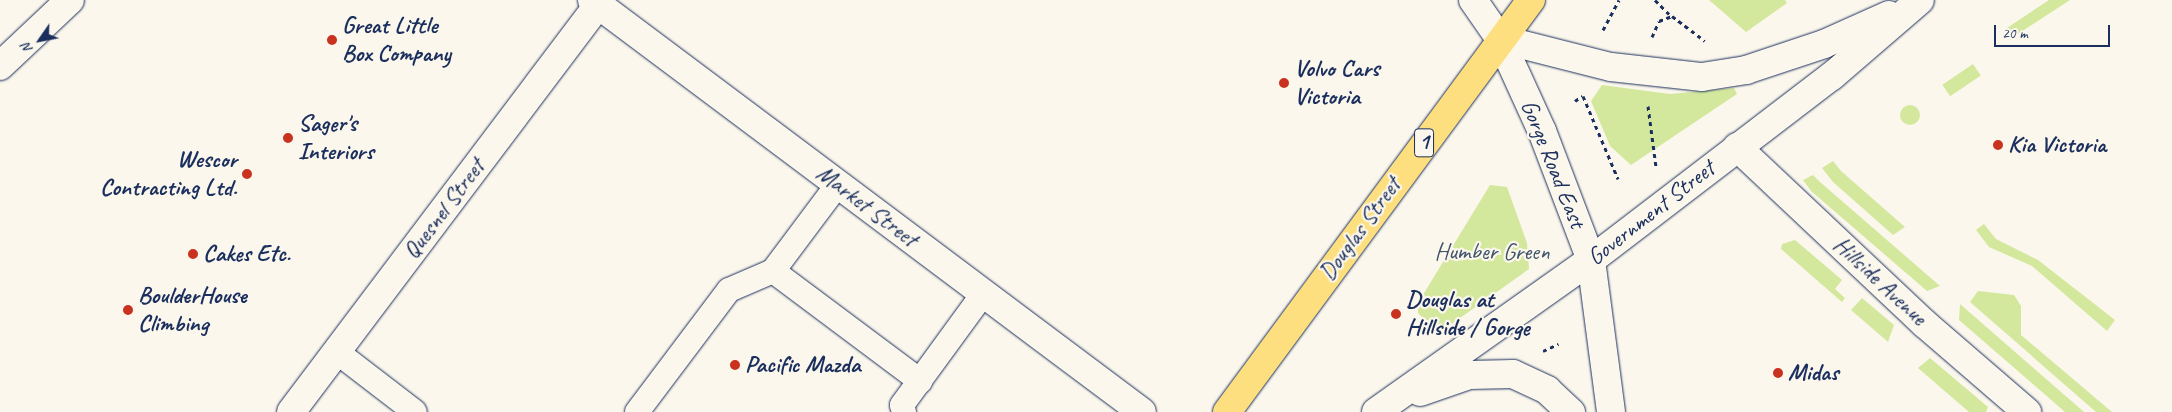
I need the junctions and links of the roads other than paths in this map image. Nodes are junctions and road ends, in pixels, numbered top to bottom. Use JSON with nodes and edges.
{"nodes":[{"id":1,"x":70,"y":0,"type":"edge"},
{"id":2,"x":1473,"y":0,"type":"edge"},
{"id":3,"x":1531,"y":0,"type":"edge"},
{"id":4,"x":1919,"y":1,"type":"edge"},
{"id":5,"x":595,"y":2,"type":"edge"},
{"id":6,"x":1500,"y":39,"type":"junction"},
{"id":7,"x":0,"y":66,"type":"edge"},
{"id":8,"x":1737,"y":147,"type":"junction"},
{"id":9,"x":838,"y":184,"type":"junction"},
{"id":10,"x":1591,"y":260,"type":"junction"},
{"id":11,"x":773,"y":272,"type":"junction"},
{"id":12,"x":984,"y":294,"type":"junction"},
{"id":13,"x":337,"y":352,"type":"junction"},
{"id":14,"x":920,"y":381,"type":"junction"},
{"id":15,"x":1382,"y":408,"type":"edge"},
{"id":16,"x":291,"y":412,"type":"edge"},
{"id":17,"x":416,"y":412,"type":"edge"},
{"id":18,"x":637,"y":412,"type":"edge"},
{"id":19,"x":904,"y":412,"type":"edge"},
{"id":20,"x":1142,"y":412,"type":"edge"},
{"id":21,"x":1227,"y":412,"type":"edge"},
{"id":22,"x":1571,"y":412,"type":"edge"},
{"id":23,"x":1611,"y":412,"type":"edge"},
{"id":24,"x":2027,"y":412,"type":"edge"}],
"edges":[{"from":1,"to":7,"type":"main road"},
{"from":2,"to":6,"type":"main road"},
{"from":3,"to":6,"type":"main road","name":"Douglas Street","number":"1"},
{"from":4,"to":6,"type":"main road","name":"Government Street"},
{"from":4,"to":8,"type":"main road","name":"Government Street"},
{"from":5,"to":9,"type":"main road","name":"Market Street"},
{"from":5,"to":13,"type":"main road","name":"Quesnel Street"},
{"from":6,"to":10,"type":"main road","name":"Gorge Road East"},
{"from":6,"to":21,"type":"main road","name":"Douglas Street","number":"1"},
{"from":8,"to":10,"type":"main road","name":"Government Street"},
{"from":8,"to":24,"type":"main road","name":"Hillside Avenue"},
{"from":9,"to":11,"type":"lane"},
{"from":9,"to":12,"type":"main road","name":"Market Street"},
{"from":10,"to":15,"type":"main road","name":"Government Street"},
{"from":10,"to":23,"type":"main road","name":"Gorge Road East"},
{"from":11,"to":14,"type":"lane"},
{"from":11,"to":18,"type":"lane"},
{"from":12,"to":14,"type":"lane"},
{"from":12,"to":20,"type":"main road","name":"Market Street"},
{"from":13,"to":16,"type":"main road","name":"Quesnel Street"},
{"from":13,"to":17,"type":"lane"},
{"from":14,"to":19,"type":"lane"},
{"from":15,"to":22,"type":"main road"}]}
